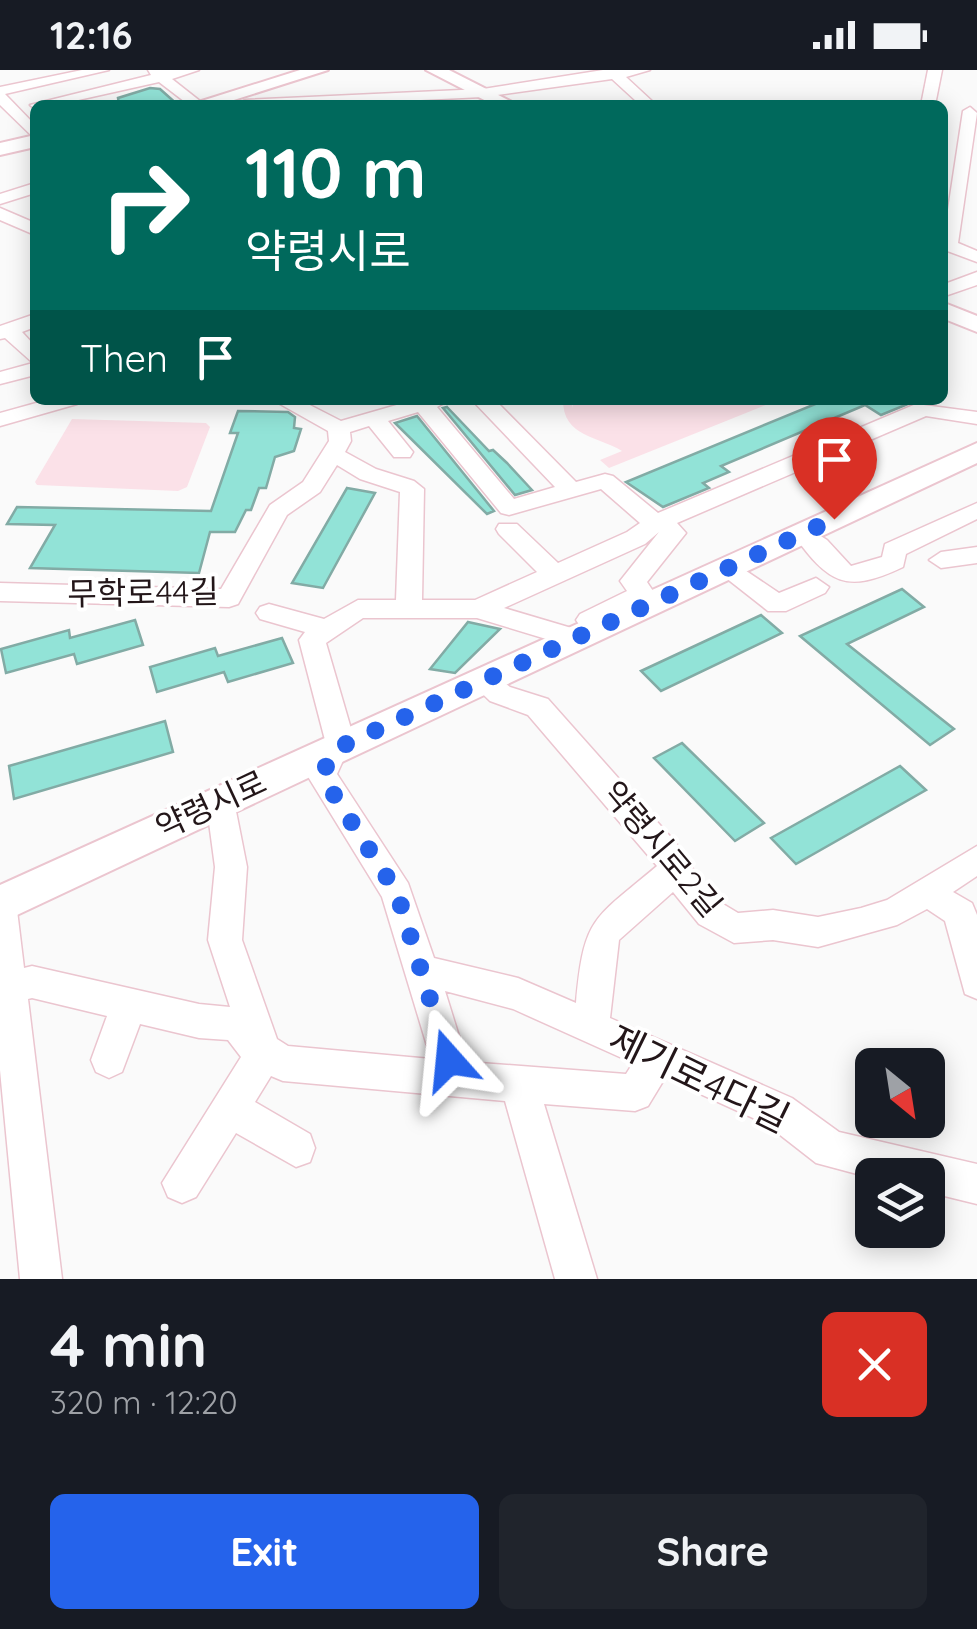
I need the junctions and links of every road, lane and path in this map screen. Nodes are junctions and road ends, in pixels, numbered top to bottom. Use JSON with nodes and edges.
{"nodes":[{"id":1,"x":12,"y":70,"type":"edge"},
{"id":2,"x":99,"y":70,"type":"edge"},
{"id":3,"x":192,"y":70,"type":"edge"},
{"id":4,"x":345,"y":70,"type":"edge"},
{"id":5,"x":643,"y":70,"type":"edge"},
{"id":6,"x":935,"y":71,"type":"edge"},
{"id":7,"x":447,"y":72,"type":"edge"},
{"id":8,"x":613,"y":72,"type":"edge"},
{"id":9,"x":58,"y":74,"type":"edge"},
{"id":10,"x":158,"y":74,"type":"edge"},
{"id":11,"x":26,"y":86,"type":"junction"},
{"id":12,"x":309,"y":86,"type":"edge"},
{"id":13,"x":483,"y":93,"type":"junction"},
{"id":14,"x":0,"y":94,"type":"edge"},
{"id":15,"x":56,"y":100,"type":"edge"},
{"id":16,"x":192,"y":100,"type":"edge"},
{"id":17,"x":227,"y":100,"type":"edge"},
{"id":18,"x":258,"y":100,"type":"edge"},
{"id":19,"x":443,"y":100,"type":"edge"},
{"id":20,"x":499,"y":100,"type":"edge"},
{"id":21,"x":638,"y":100,"type":"edge"},
{"id":22,"x":929,"y":100,"type":"edge"},
{"id":23,"x":968,"y":110,"type":"edge"},
{"id":24,"x":6,"y":111,"type":"edge"},
{"id":25,"x":30,"y":133,"type":"edge"},
{"id":26,"x":30,"y":139,"type":"edge"},
{"id":27,"x":0,"y":149,"type":"edge"},
{"id":28,"x":30,"y":152,"type":"edge"},
{"id":29,"x":0,"y":158,"type":"edge"},
{"id":30,"x":969,"y":180,"type":"edge"},
{"id":31,"x":30,"y":190,"type":"edge"},
{"id":32,"x":0,"y":199,"type":"edge"},
{"id":33,"x":0,"y":213,"type":"edge"},
{"id":34,"x":30,"y":228,"type":"edge"},
{"id":35,"x":948,"y":238,"type":"edge"},
{"id":36,"x":948,"y":245,"type":"edge"},
{"id":37,"x":977,"y":257,"type":"edge"},
{"id":38,"x":977,"y":278,"type":"edge"},
{"id":39,"x":948,"y":290,"type":"edge"},
{"id":40,"x":948,"y":312,"type":"edge"},
{"id":41,"x":30,"y":322,"type":"edge"},
{"id":42,"x":977,"y":326,"type":"edge"},
{"id":43,"x":5,"y":332,"type":"edge"},
{"id":44,"x":30,"y":354,"type":"edge"},
{"id":45,"x":30,"y":370,"type":"edge"},
{"id":46,"x":0,"y":378,"type":"edge"},
{"id":47,"x":52,"y":405,"type":"edge"},
{"id":48,"x":294,"y":405,"type":"edge"},
{"id":49,"x":432,"y":405,"type":"edge"},
{"id":50,"x":488,"y":405,"type":"edge"},
{"id":51,"x":918,"y":405,"type":"edge"},
{"id":52,"x":384,"y":407,"type":"edge"},
{"id":53,"x":977,"y":418,"type":"edge"},
{"id":54,"x":0,"y":420,"type":"edge"},
{"id":55,"x":339,"y":428,"type":"junction"},
{"id":56,"x":402,"y":452,"type":"dead end"},
{"id":57,"x":977,"y":452,"type":"edge"},
{"id":58,"x":332,"y":455,"type":"junction"},
{"id":59,"x":572,"y":491,"type":"junction"},
{"id":60,"x":977,"y":510,"type":"edge"},
{"id":61,"x":509,"y":518,"type":"junction"},
{"id":62,"x":658,"y":522,"type":"junction"},
{"id":63,"x":805,"y":534,"type":"junction"},
{"id":64,"x":977,"y":554,"type":"edge"},
{"id":65,"x":941,"y":560,"type":"dead end"},
{"id":66,"x":730,"y":568,"type":"junction"},
{"id":67,"x":556,"y":576,"type":"junction"},
{"id":68,"x":816,"y":587,"type":"dead end"},
{"id":69,"x":0,"y":592,"type":"edge"},
{"id":70,"x":409,"y":609,"type":"junction"},
{"id":71,"x":478,"y":609,"type":"junction"},
{"id":72,"x":270,"y":614,"type":"dead end"},
{"id":73,"x":327,"y":629,"type":"junction"},
{"id":74,"x":568,"y":636,"type":"junction"},
{"id":75,"x":484,"y":681,"type":"junction"},
{"id":76,"x":337,"y":748,"type":"junction"},
{"id":77,"x":220,"y":800,"type":"junction"},
{"id":78,"x":977,"y":859,"type":"edge"},
{"id":79,"x":676,"y":869,"type":"junction"},
{"id":80,"x":928,"y":892,"type":"junction"},
{"id":81,"x":0,"y":904,"type":"edge"},
{"id":82,"x":420,"y":973,"type":"junction"},
{"id":83,"x":977,"y":984,"type":"edge"},
{"id":84,"x":8,"y":990,"type":"junction"},
{"id":85,"x":129,"y":1005,"type":"junction"},
{"id":86,"x":592,"y":1028,"type":"junction"},
{"id":87,"x":264,"y":1054,"type":"junction"},
{"id":88,"x":658,"y":1056,"type":"junction"},
{"id":89,"x":109,"y":1060,"type":"dead end"},
{"id":90,"x":449,"y":1079,"type":"junction"},
{"id":91,"x":519,"y":1084,"type":"junction"},
{"id":92,"x":230,"y":1108,"type":"junction"},
{"id":93,"x":296,"y":1148,"type":"dead end"},
{"id":94,"x":182,"y":1183,"type":"dead end"},
{"id":95,"x":977,"y":1184,"type":"edge"},
{"id":96,"x":41,"y":1279,"type":"edge"},
{"id":97,"x":576,"y":1279,"type":"edge"}],
"edges":[{"from":1,"to":11,"type":"street"},
{"from":2,"to":9,"type":"street"},
{"from":3,"to":10,"type":"street"},
{"from":4,"to":12,"type":"main road"},
{"from":5,"to":8,"type":"street"},
{"from":6,"to":22,"type":"street"},
{"from":7,"to":13,"type":"main road"},
{"from":8,"to":13,"type":"street"},
{"from":8,"to":21,"type":"street"},
{"from":9,"to":11,"type":"street"},
{"from":10,"to":15,"type":"street"},
{"from":10,"to":16,"type":"street"},
{"from":11,"to":14,"type":"street"},
{"from":12,"to":17,"type":"main road"},
{"from":12,"to":18,"type":"main road"},
{"from":12,"to":19,"type":"street"},
{"from":13,"to":19,"type":"street"},
{"from":13,"to":20,"type":"main road"},
{"from":14,"to":24,"type":"street"},
{"from":23,"to":30,"type":"street"},
{"from":24,"to":25,"type":"street"},
{"from":26,"to":27,"type":"main road"},
{"from":28,"to":29,"type":"main road"},
{"from":30,"to":35,"type":"street"},
{"from":31,"to":32,"type":"street"},
{"from":33,"to":34,"type":"street"},
{"from":36,"to":37,"type":"street"},
{"from":38,"to":39,"type":"street"},
{"from":40,"to":42,"type":"main road"},
{"from":41,"to":43,"type":"street"},
{"from":43,"to":44,"type":"street"},
{"from":45,"to":46,"type":"street"},
{"from":47,"to":54,"type":"street"},
{"from":48,"to":55,"type":"street"},
{"from":49,"to":61,"type":"street"},
{"from":50,"to":59,"type":"street"},
{"from":51,"to":53,"type":"street"},
{"from":51,"to":62,"type":"street"},
{"from":52,"to":55,"type":"street"},
{"from":52,"to":56,"type":"street"},
{"from":55,"to":58,"type":"street"},
{"from":57,"to":63,"type":"main road","name":"약령시로"},
{"from":58,"to":69,"type":"street","name":"무학로44길"},
{"from":58,"to":70,"type":"street"},
{"from":59,"to":61,"type":"street"},
{"from":59,"to":62,"type":"street"},
{"from":60,"to":63,"type":"street"},
{"from":61,"to":67,"type":"street"},
{"from":62,"to":67,"type":"street"},
{"from":62,"to":74,"type":"street","name":"약령시로"},
{"from":63,"to":66,"type":"main road","name":"약령시로"},
{"from":64,"to":65,"type":"street"},
{"from":66,"to":68,"type":"street"},
{"from":66,"to":74,"type":"main road","name":"약령시로"},
{"from":67,"to":71,"type":"street"},
{"from":70,"to":71,"type":"street"},
{"from":70,"to":73,"type":"street"},
{"from":71,"to":74,"type":"street"},
{"from":72,"to":73,"type":"street"},
{"from":73,"to":76,"type":"street"},
{"from":74,"to":75,"type":"main road","name":"약령시로"},
{"from":75,"to":76,"type":"main road","name":"약령시로"},
{"from":75,"to":79,"type":"street","name":"약령시로2길"},
{"from":76,"to":77,"type":"main road","name":"약령시로"},
{"from":76,"to":82,"type":"street"},
{"from":77,"to":81,"type":"main road","name":"약령시로"},
{"from":77,"to":87,"type":"street"},
{"from":78,"to":80,"type":"street","name":"약령시로2길"},
{"from":79,"to":80,"type":"street","name":"약령시로2길"},
{"from":79,"to":86,"type":"street"},
{"from":80,"to":83,"type":"street"},
{"from":81,"to":84,"type":"street"},
{"from":82,"to":86,"type":"street","name":"제기로4다길"},
{"from":82,"to":90,"type":"street"},
{"from":84,"to":85,"type":"street"},
{"from":84,"to":96,"type":"street"},
{"from":85,"to":87,"type":"street"},
{"from":85,"to":89,"type":"street"},
{"from":86,"to":88,"type":"street","name":"제기로4다길"},
{"from":87,"to":90,"type":"street"},
{"from":87,"to":92,"type":"street"},
{"from":88,"to":91,"type":"street"},
{"from":88,"to":95,"type":"street","name":"제기로4다길"},
{"from":90,"to":91,"type":"street"},
{"from":91,"to":97,"type":"street"},
{"from":92,"to":93,"type":"street"},
{"from":92,"to":94,"type":"street"}]}
